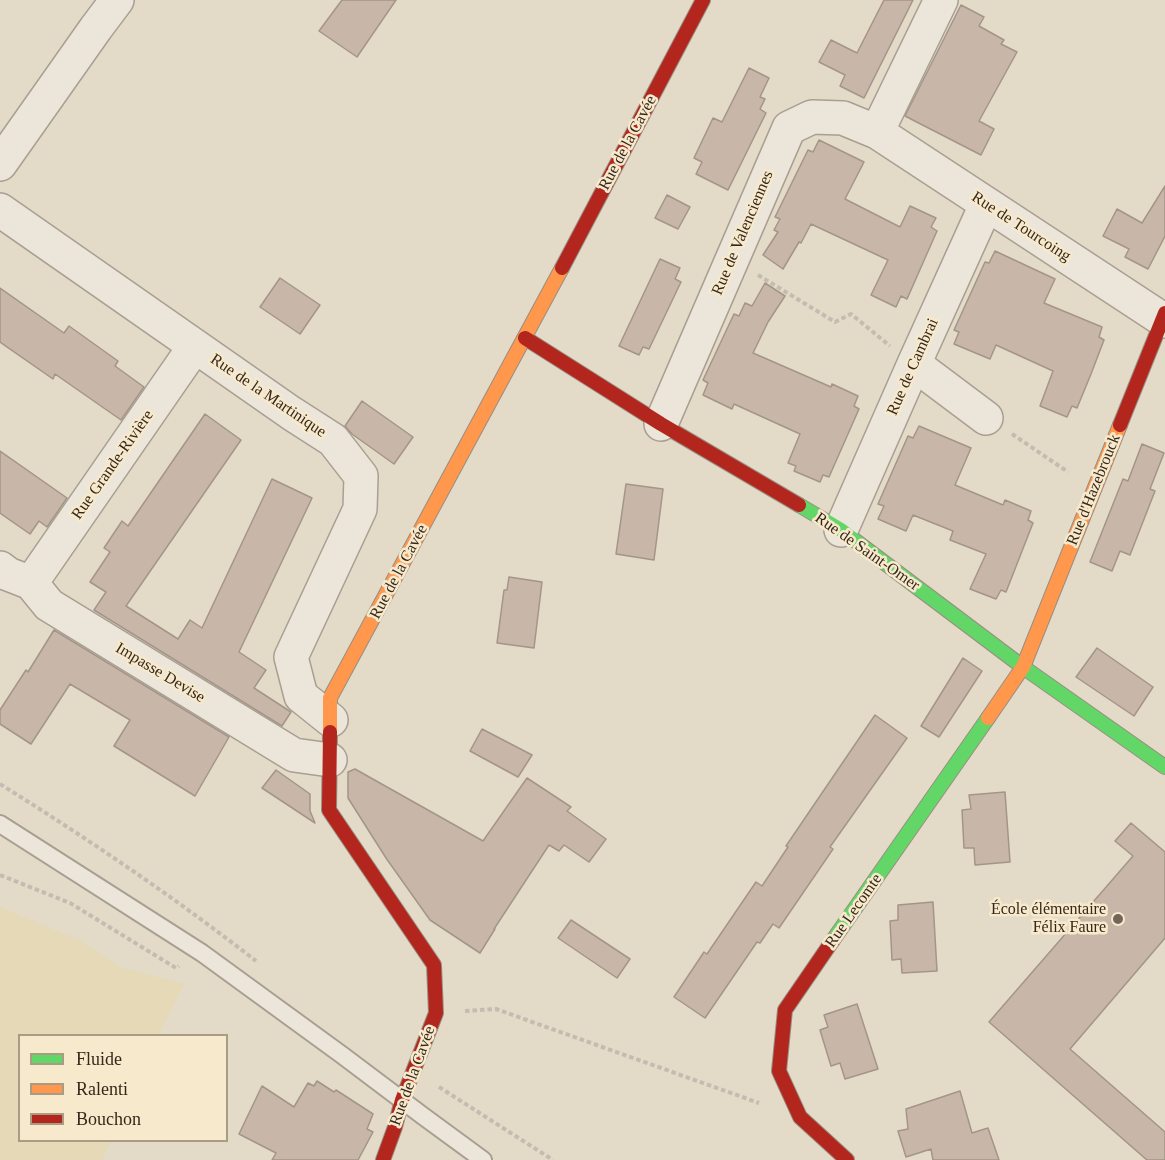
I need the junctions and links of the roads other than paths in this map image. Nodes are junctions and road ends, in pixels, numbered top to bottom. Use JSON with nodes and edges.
{"nodes":[{"id":1,"x":117,"y":0,"type":"edge"},
{"id":2,"x":703,"y":0,"type":"edge"},
{"id":3,"x":941,"y":0,"type":"edge"},
{"id":4,"x":877,"y":132,"type":"junction"},
{"id":5,"x":0,"y":164,"type":"edge"},
{"id":6,"x":986,"y":205,"type":"junction"},
{"id":7,"x":0,"y":210,"type":"edge"},
{"id":8,"x":1164,"y":318,"type":"edge"},
{"id":9,"x":525,"y":338,"type":"junction"},
{"id":10,"x":195,"y":346,"type":"junction"},
{"id":11,"x":914,"y":364,"type":"junction"},
{"id":12,"x":986,"y":418,"type":"road end"},
{"id":13,"x":661,"y":424,"type":"junction"},
{"id":14,"x":841,"y":530,"type":"junction"},
{"id":15,"x":0,"y":568,"type":"edge"},
{"id":16,"x":31,"y":583,"type":"junction"},
{"id":17,"x":1023,"y":667,"type":"junction"},
{"id":18,"x":331,"y":720,"type":"junction"},
{"id":19,"x":330,"y":760,"type":"junction"},
{"id":20,"x":1165,"y":766,"type":"edge"},
{"id":21,"x":0,"y":824,"type":"edge"},
{"id":22,"x":402,"y":1100,"type":"junction"},
{"id":23,"x":382,"y":1160,"type":"edge"},
{"id":24,"x":483,"y":1160,"type":"edge"},
{"id":25,"x":847,"y":1160,"type":"edge"}],
"edges":[{"from":1,"to":5,"type":"street"},
{"from":2,"to":9,"type":"street","name":"Rue de la Cavée"},
{"from":3,"to":4,"type":"street"},
{"from":4,"to":6,"type":"street","name":"Rue de Tourcoing"},
{"from":4,"to":13,"type":"street","name":"Rue de Valenciennes"},
{"from":6,"to":8,"type":"street","name":"Rue de Tourcoing"},
{"from":6,"to":11,"type":"street","name":"Rue de Cambrai"},
{"from":7,"to":10,"type":"street","name":"Rue de la Martinique"},
{"from":8,"to":17,"type":"street","name":"Rue d'Hazebrouck"},
{"from":9,"to":13,"type":"street","name":"Rue de Saint-Omer"},
{"from":9,"to":18,"type":"street","name":"Rue de la Cavée"},
{"from":10,"to":16,"type":"street","name":"Rue Grande-Rivière"},
{"from":10,"to":18,"type":"street","name":"Rue de la Martinique"},
{"from":11,"to":12,"type":"street"},
{"from":11,"to":14,"type":"street","name":"Rue de Cambrai"},
{"from":13,"to":14,"type":"street","name":"Rue de Saint-Omer"},
{"from":14,"to":17,"type":"street","name":"Rue de Saint-Omer"},
{"from":15,"to":16,"type":"street","name":"Impasse Devise"},
{"from":16,"to":19,"type":"street","name":"Impasse Devise"},
{"from":17,"to":20,"type":"street","name":"Rue de Saint-Omer"},
{"from":17,"to":25,"type":"street","name":"Rue Lecomte"},
{"from":18,"to":19,"type":"street","name":"Rue de la Cavée"},
{"from":19,"to":22,"type":"street","name":"Rue de la Cavée"},
{"from":21,"to":22,"type":"lane"},
{"from":22,"to":23,"type":"street","name":"Rue de la Cavée"},
{"from":22,"to":24,"type":"lane"}]}
